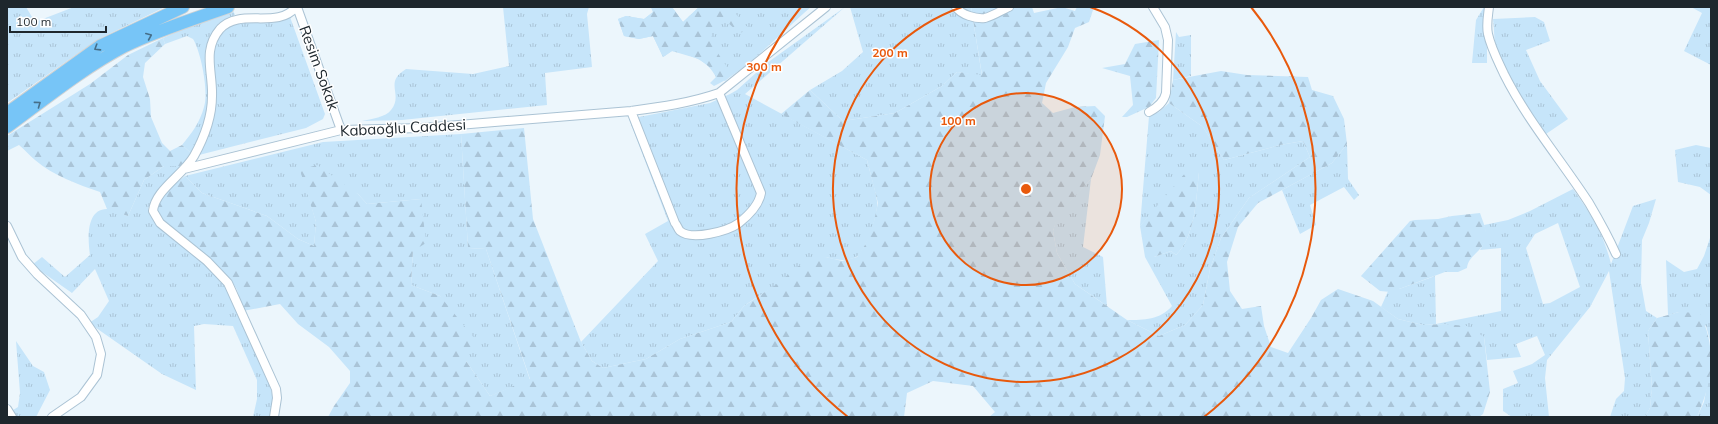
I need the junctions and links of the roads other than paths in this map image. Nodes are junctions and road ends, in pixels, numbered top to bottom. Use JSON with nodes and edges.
{"nodes":[{"id":1,"x":182,"y":7,"type":"edge"},
{"id":2,"x":228,"y":7,"type":"edge"},
{"id":3,"x":287,"y":7,"type":"edge"},
{"id":4,"x":296,"y":7,"type":"edge"},
{"id":5,"x":826,"y":7,"type":"edge"},
{"id":6,"x":956,"y":7,"type":"edge"},
{"id":7,"x":1009,"y":7,"type":"edge"},
{"id":8,"x":1153,"y":7,"type":"edge"},
{"id":9,"x":1489,"y":7,"type":"edge"},
{"id":10,"x":272,"y":18,"type":"junction"},
{"id":11,"x":719,"y":93,"type":"junction"},
{"id":12,"x":631,"y":111,"type":"junction"},
{"id":13,"x":1149,"y":112,"type":"dead end"},
{"id":14,"x":7,"y":113,"type":"edge"},
{"id":15,"x":7,"y":127,"type":"edge"},
{"id":16,"x":341,"y":130,"type":"junction"},
{"id":17,"x":184,"y":169,"type":"junction"},
{"id":18,"x":7,"y":226,"type":"edge"},
{"id":19,"x":1616,"y":254,"type":"dead end"},
{"id":20,"x":7,"y":409,"type":"edge"},
{"id":21,"x":12,"y":417,"type":"edge"},
{"id":22,"x":52,"y":417,"type":"edge"},
{"id":23,"x":274,"y":417,"type":"edge"}],
"edges":[{"from":1,"to":14,"type":"highway","one_way":true},
{"from":15,"to":2,"type":"highway","one_way":true},
{"from":3,"to":10,"type":"street"},
{"from":4,"to":10,"type":"street"},
{"from":4,"to":16,"type":"street","name":"Resim Sokak"},
{"from":5,"to":11,"type":"street","name":"Kabaoğlu Caddesi"},
{"from":6,"to":7,"type":"street"},
{"from":8,"to":13,"type":"street"},
{"from":9,"to":19,"type":"street"},
{"from":10,"to":17,"type":"street"},
{"from":11,"to":12,"type":"street","name":"Kabaoğlu Caddesi"},
{"from":11,"to":12,"type":"street"},
{"from":12,"to":16,"type":"street","name":"Kabaoğlu Caddesi"},
{"from":16,"to":17,"type":"street","name":"Kabaoğlu Caddesi"},
{"from":17,"to":23,"type":"street"},
{"from":18,"to":22,"type":"street"},
{"from":20,"to":21,"type":"street"}]}
